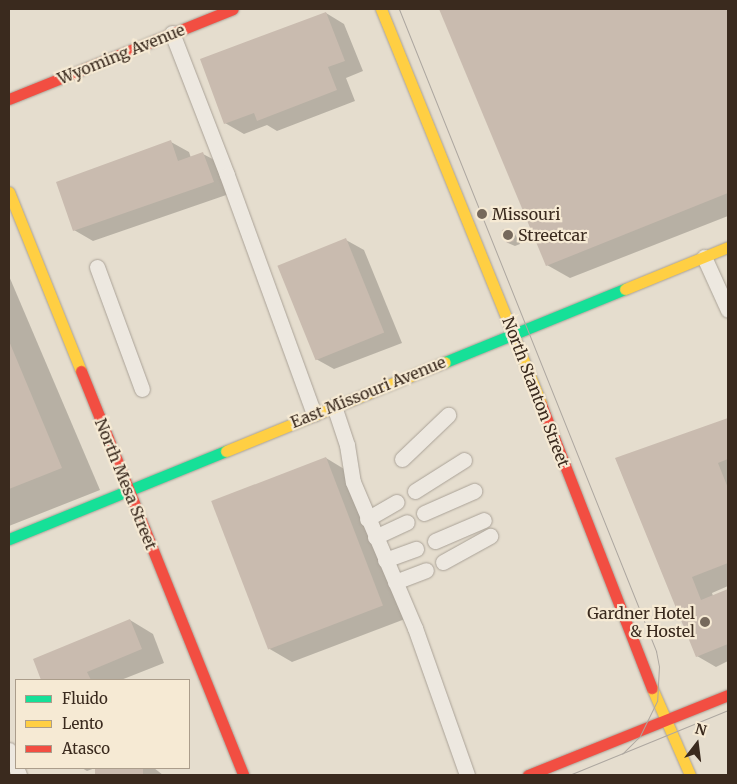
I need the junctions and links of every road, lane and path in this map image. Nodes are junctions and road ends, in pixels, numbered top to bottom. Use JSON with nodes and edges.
{"nodes":[{"id":1,"x":233,"y":9,"type":"edge"},
{"id":2,"x":381,"y":9,"type":"edge"},
{"id":3,"x":172,"y":33,"type":"junction"},
{"id":4,"x":9,"y":99,"type":"edge"},
{"id":5,"x":9,"y":192,"type":"edge"},
{"id":6,"x":728,"y":248,"type":"edge"},
{"id":7,"x":704,"y":257,"type":"junction"},
{"id":8,"x":97,"y":267,"type":"dead end"},
{"id":9,"x":728,"y":310,"type":"edge"},
{"id":10,"x":513,"y":333,"type":"junction"},
{"id":11,"x":142,"y":389,"type":"dead end"},
{"id":12,"x":334,"y":406,"type":"junction"},
{"id":13,"x":314,"y":414,"type":"junction"},
{"id":14,"x":448,"y":415,"type":"dead end"},
{"id":15,"x":402,"y":459,"type":"dead end"},
{"id":16,"x":464,"y":460,"type":"dead end"},
{"id":17,"x":128,"y":490,"type":"junction"},
{"id":18,"x":474,"y":490,"type":"dead end"},
{"id":19,"x":415,"y":491,"type":"dead end"},
{"id":20,"x":397,"y":502,"type":"dead end"},
{"id":21,"x":424,"y":513,"type":"dead end"},
{"id":22,"x":367,"y":519,"type":"junction"},
{"id":23,"x":484,"y":520,"type":"dead end"},
{"id":24,"x":407,"y":522,"type":"dead end"},
{"id":25,"x":490,"y":536,"type":"dead end"},
{"id":26,"x":375,"y":537,"type":"junction"},
{"id":27,"x":9,"y":539,"type":"edge"},
{"id":28,"x":435,"y":541,"type":"dead end"},
{"id":29,"x":416,"y":548,"type":"dead end"},
{"id":30,"x":385,"y":560,"type":"junction"},
{"id":31,"x":443,"y":562,"type":"dead end"},
{"id":32,"x":426,"y":570,"type":"dead end"},
{"id":33,"x":395,"y":582,"type":"junction"},
{"id":34,"x":728,"y":695,"type":"edge"},
{"id":35,"x":665,"y":720,"type":"junction"},
{"id":36,"x":9,"y":750,"type":"edge"},
{"id":37,"x":15,"y":767,"type":"edge"},
{"id":38,"x":243,"y":775,"type":"edge"},
{"id":39,"x":467,"y":775,"type":"edge"},
{"id":40,"x":528,"y":775,"type":"edge"},
{"id":41,"x":690,"y":775,"type":"edge"}],
"edges":[{"from":1,"to":3,"type":"main road","name":"Wyoming Avenue"},
{"from":2,"to":10,"type":"main road","name":"North Stanton Street"},
{"from":3,"to":4,"type":"main road","name":"Wyoming Avenue"},
{"from":3,"to":13,"type":"lane"},
{"from":5,"to":17,"type":"main road","name":"North Mesa Street"},
{"from":6,"to":7,"type":"main road","name":"East Missouri Avenue"},
{"from":7,"to":9,"type":"lane"},
{"from":7,"to":10,"type":"main road","name":"East Missouri Avenue"},
{"from":8,"to":11,"type":"lane"},
{"from":10,"to":12,"type":"main road","name":"East Missouri Avenue"},
{"from":10,"to":35,"type":"main road","name":"North Stanton Street"},
{"from":12,"to":13,"type":"main road","name":"East Missouri Avenue"},
{"from":12,"to":22,"type":"lane"},
{"from":13,"to":17,"type":"main road","name":"East Missouri Avenue"},
{"from":14,"to":15,"type":"lane"},
{"from":16,"to":19,"type":"lane"},
{"from":17,"to":27,"type":"main road","name":"East Missouri Avenue"},
{"from":17,"to":38,"type":"main road","name":"North Mesa Street"},
{"from":18,"to":21,"type":"lane"},
{"from":20,"to":22,"type":"lane"},
{"from":22,"to":26,"type":"lane"},
{"from":23,"to":28,"type":"lane"},
{"from":24,"to":26,"type":"lane"},
{"from":25,"to":31,"type":"lane"},
{"from":26,"to":30,"type":"lane"},
{"from":29,"to":30,"type":"lane"},
{"from":30,"to":33,"type":"lane"},
{"from":32,"to":33,"type":"lane"},
{"from":33,"to":39,"type":"lane"},
{"from":34,"to":35,"type":"main road"},
{"from":35,"to":40,"type":"main road"},
{"from":35,"to":41,"type":"main road","name":"North Stanton Street"},
{"from":36,"to":37,"type":"lane"}]}
